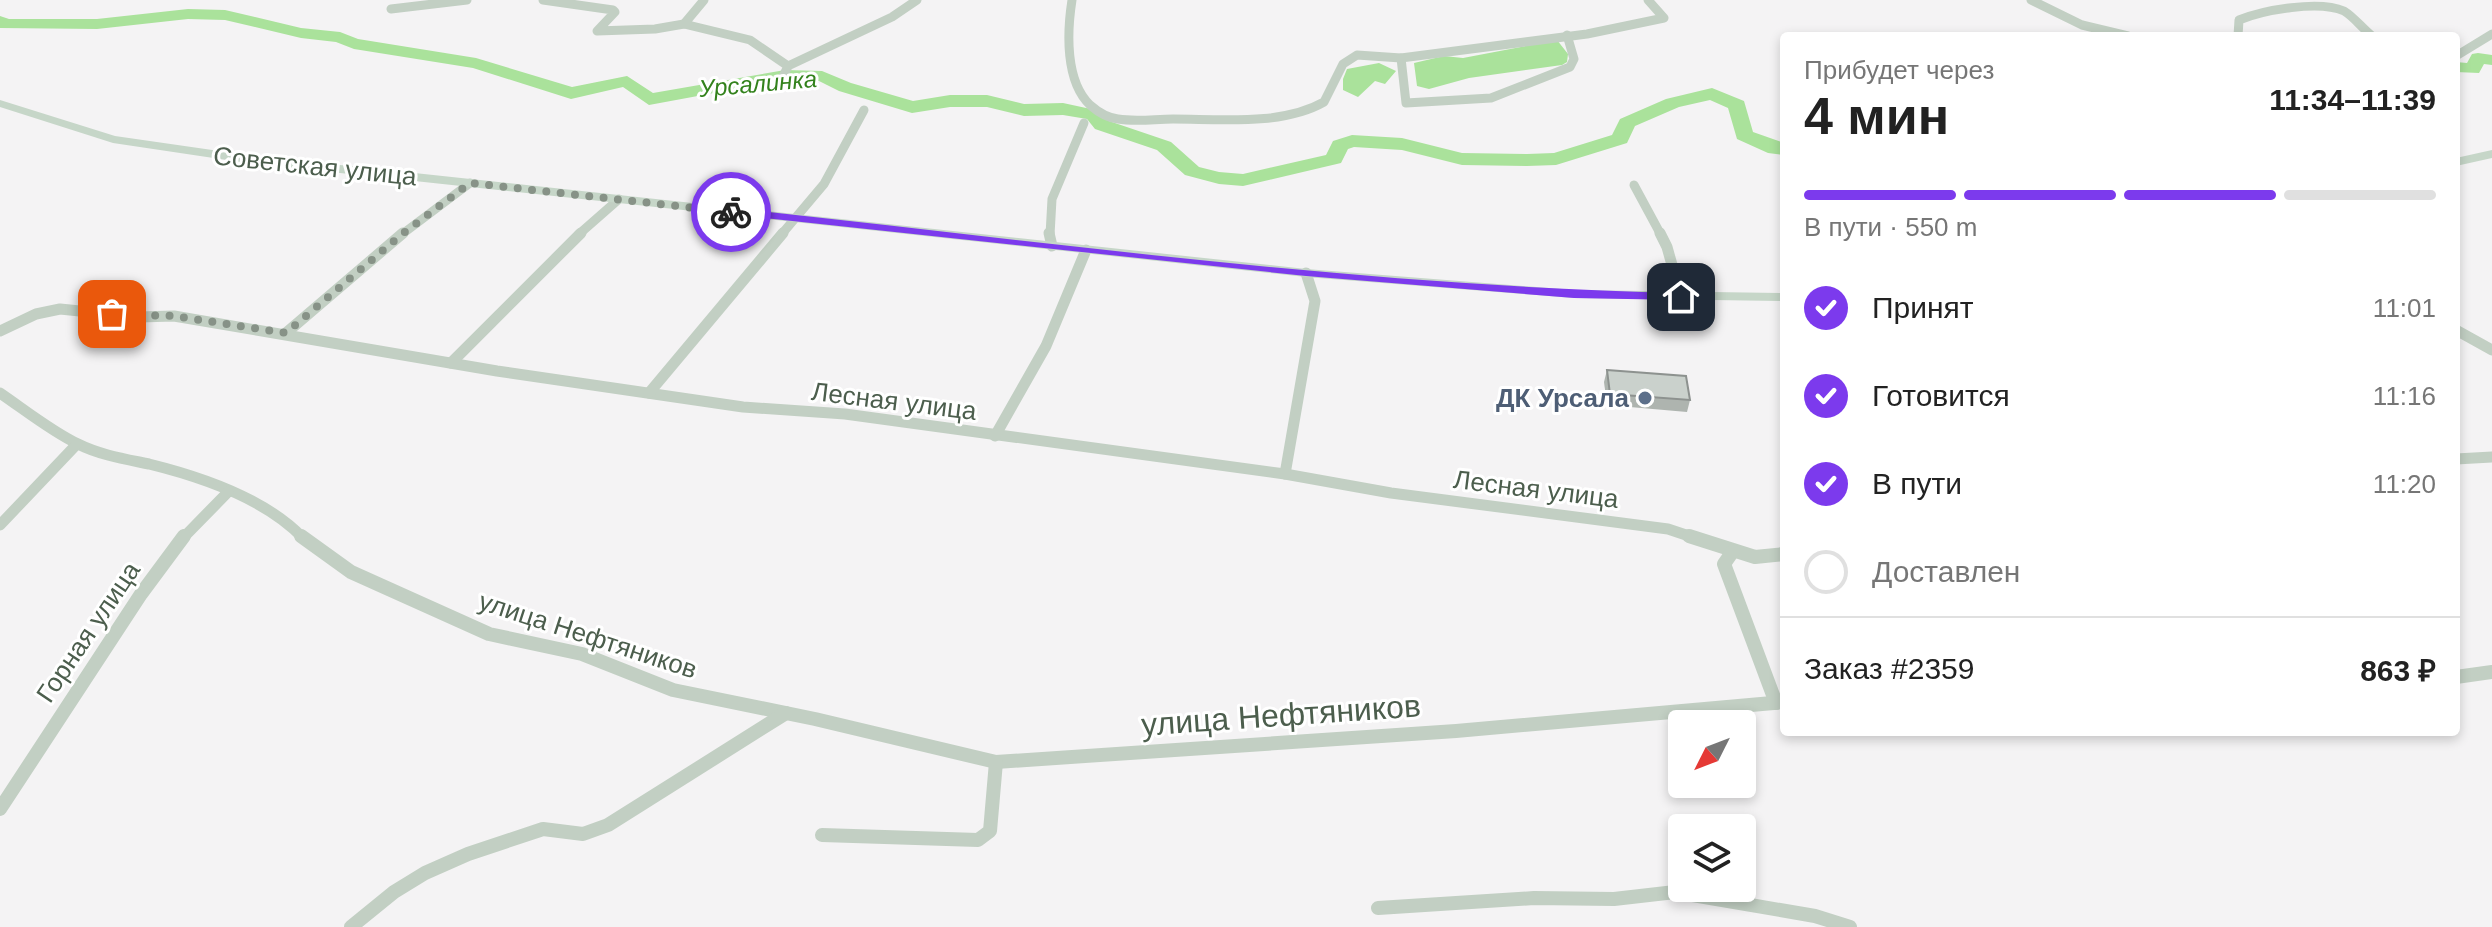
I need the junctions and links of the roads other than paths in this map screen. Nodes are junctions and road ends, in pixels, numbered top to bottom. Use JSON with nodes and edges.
{"nodes":[{"id":1,"x":467,"y":0,"type":"edge"},
{"id":2,"x":543,"y":0,"type":"edge"},
{"id":3,"x":704,"y":0,"type":"edge"},
{"id":4,"x":917,"y":0,"type":"edge"},
{"id":5,"x":1072,"y":0,"type":"edge"},
{"id":6,"x":1648,"y":0,"type":"edge"},
{"id":7,"x":2031,"y":0,"type":"edge"},
{"id":8,"x":391,"y":9,"type":"dead end"},
{"id":9,"x":684,"y":24,"type":"junction"},
{"id":10,"x":2111,"y":32,"type":"edge"},
{"id":11,"x":2238,"y":32,"type":"edge"},
{"id":12,"x":2368,"y":32,"type":"edge"},
{"id":13,"x":2492,"y":34,"type":"edge"},
{"id":14,"x":1567,"y":35,"type":"junction"},
{"id":15,"x":2460,"y":54,"type":"edge"},
{"id":16,"x":1401,"y":58,"type":"junction"},
{"id":17,"x":788,"y":66,"type":"junction"},
{"id":18,"x":742,"y":87,"type":"dead end"},
{"id":19,"x":0,"y":103,"type":"edge"},
{"id":20,"x":864,"y":110,"type":"dead end"},
{"id":21,"x":1084,"y":123,"type":"dead end"},
{"id":22,"x":2492,"y":154,"type":"edge"},
{"id":23,"x":2460,"y":161,"type":"edge"},
{"id":24,"x":470,"y":183,"type":"junction"},
{"id":25,"x":1634,"y":185,"type":"dead end"},
{"id":26,"x":619,"y":199,"type":"junction"},
{"id":27,"x":796,"y":219,"type":"junction"},
{"id":28,"x":1052,"y":246,"type":"junction"},
{"id":29,"x":1086,"y":250,"type":"junction"},
{"id":30,"x":1306,"y":273,"type":"junction"},
{"id":31,"x":1681,"y":297,"type":"junction"},
{"id":32,"x":1780,"y":297,"type":"edge"},
{"id":33,"x":0,"y":331,"type":"edge"},
{"id":34,"x":2460,"y":332,"type":"edge"},
{"id":35,"x":286,"y":333,"type":"junction"},
{"id":36,"x":2492,"y":350,"type":"edge"},
{"id":37,"x":451,"y":363,"type":"junction"},
{"id":38,"x":0,"y":393,"type":"edge"},
{"id":39,"x":649,"y":393,"type":"junction"},
{"id":40,"x":995,"y":436,"type":"junction"},
{"id":41,"x":77,"y":444,"type":"junction"},
{"id":42,"x":2492,"y":457,"type":"edge"},
{"id":43,"x":2460,"y":459,"type":"edge"},
{"id":44,"x":1285,"y":474,"type":"junction"},
{"id":45,"x":228,"y":492,"type":"junction"},
{"id":46,"x":0,"y":525,"type":"edge"},
{"id":47,"x":1733,"y":551,"type":"junction"},
{"id":48,"x":1780,"y":554,"type":"edge"},
{"id":49,"x":2492,"y":672,"type":"edge"},
{"id":50,"x":2460,"y":676,"type":"edge"},
{"id":51,"x":1780,"y":702,"type":"edge"},
{"id":52,"x":786,"y":713,"type":"junction"},
{"id":53,"x":996,"y":762,"type":"junction"},
{"id":54,"x":0,"y":809,"type":"edge"},
{"id":55,"x":822,"y":835,"type":"dead end"},
{"id":56,"x":1378,"y":908,"type":"dead end"},
{"id":57,"x":351,"y":927,"type":"edge"},
{"id":58,"x":1850,"y":927,"type":"edge"}],
"edges":[{"from":1,"to":8,"type":"street"},
{"from":2,"to":9,"type":"street"},
{"from":3,"to":9,"type":"street"},
{"from":4,"to":17,"type":"street"},
{"from":5,"to":16,"type":"street"},
{"from":6,"to":14,"type":"street"},
{"from":7,"to":10,"type":"street"},
{"from":9,"to":17,"type":"street"},
{"from":11,"to":12,"type":"street"},
{"from":13,"to":15,"type":"street"},
{"from":14,"to":16,"type":"street"},
{"from":14,"to":16,"type":"street"},
{"from":17,"to":18,"type":"street"},
{"from":19,"to":24,"type":"street","name":"Советская улица"},
{"from":20,"to":27,"type":"street"},
{"from":21,"to":28,"type":"street"},
{"from":22,"to":23,"type":"street"},
{"from":24,"to":26,"type":"street","name":"Советская улица"},
{"from":24,"to":35,"type":"street"},
{"from":25,"to":31,"type":"street"},
{"from":26,"to":27,"type":"street","name":"Советская улица"},
{"from":26,"to":37,"type":"street"},
{"from":27,"to":28,"type":"street","name":"Советская улица"},
{"from":27,"to":39,"type":"street"},
{"from":28,"to":29,"type":"street","name":"Советская улица"},
{"from":29,"to":30,"type":"street","name":"Советская улица"},
{"from":29,"to":40,"type":"street"},
{"from":30,"to":31,"type":"street","name":"Советская улица"},
{"from":30,"to":44,"type":"street"},
{"from":31,"to":32,"type":"street","name":"Советская улица"},
{"from":33,"to":35,"type":"street","name":"Лесная улица"},
{"from":34,"to":36,"type":"street"},
{"from":35,"to":37,"type":"street","name":"Лесная улица"},
{"from":37,"to":39,"type":"street","name":"Лесная улица"},
{"from":38,"to":41,"type":"street","name":"улица Нефтяников"},
{"from":39,"to":40,"type":"street","name":"Лесная улица"},
{"from":40,"to":44,"type":"street","name":"Лесная улица"},
{"from":41,"to":45,"type":"street","name":"улица Нефтяников"},
{"from":41,"to":46,"type":"street"},
{"from":42,"to":43,"type":"street"},
{"from":44,"to":47,"type":"street","name":"Лесная улица"},
{"from":45,"to":52,"type":"street","name":"улица Нефтяников"},
{"from":45,"to":54,"type":"street","name":"Горная улица"},
{"from":47,"to":48,"type":"street","name":"Лесная улица"},
{"from":47,"to":51,"type":"street"},
{"from":49,"to":50,"type":"street"},
{"from":51,"to":53,"type":"street","name":"улица Нефтяников"},
{"from":52,"to":53,"type":"street","name":"улица Нефтяников"},
{"from":52,"to":57,"type":"street"},
{"from":53,"to":55,"type":"street"},
{"from":56,"to":58,"type":"street"}]}
